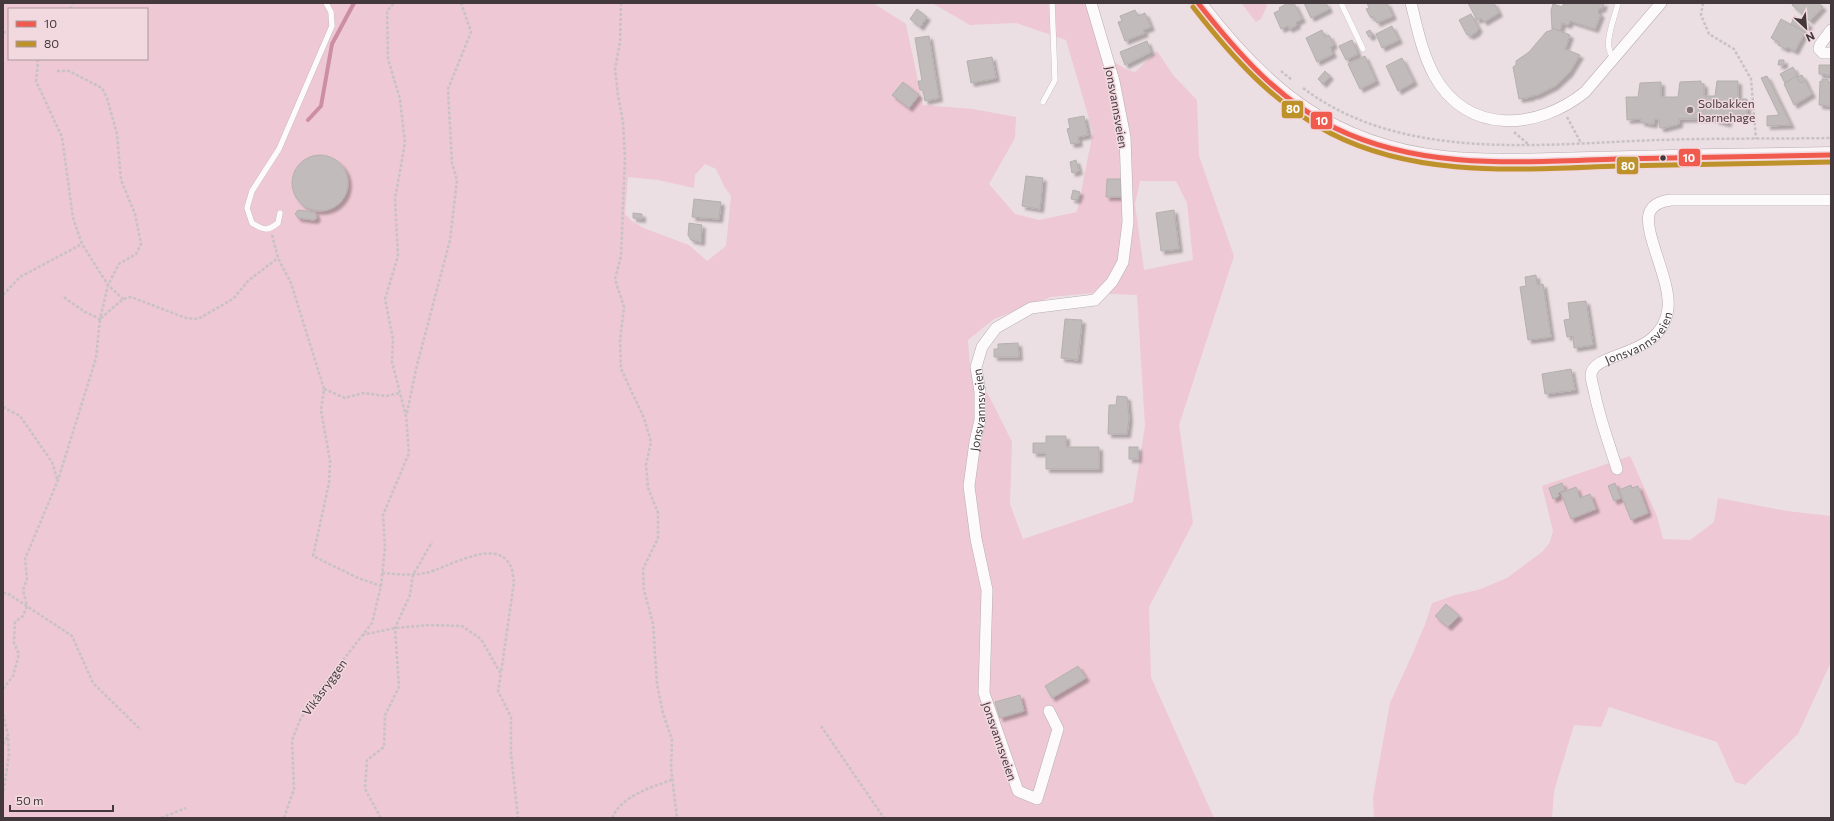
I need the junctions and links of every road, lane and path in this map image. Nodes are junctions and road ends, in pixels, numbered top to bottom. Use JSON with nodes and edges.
{"nodes":[{"id":1,"x":326,"y":3,"type":"edge"},
{"id":2,"x":394,"y":3,"type":"edge"},
{"id":3,"x":460,"y":3,"type":"edge"},
{"id":4,"x":621,"y":3,"type":"edge"},
{"id":5,"x":1052,"y":3,"type":"edge"},
{"id":6,"x":1091,"y":3,"type":"edge"},
{"id":7,"x":1198,"y":3,"type":"edge"},
{"id":8,"x":1341,"y":3,"type":"edge"},
{"id":9,"x":1411,"y":3,"type":"edge"},
{"id":10,"x":1618,"y":3,"type":"edge"},
{"id":11,"x":1661,"y":3,"type":"edge"},
{"id":12,"x":1703,"y":3,"type":"edge"},
{"id":13,"x":1831,"y":30,"type":"edge"},
{"id":14,"x":1363,"y":49,"type":"dead end"},
{"id":15,"x":1831,"y":53,"type":"edge"},
{"id":16,"x":1614,"y":58,"type":"junction"},
{"id":17,"x":37,"y":60,"type":"edge"},
{"id":18,"x":57,"y":70,"type":"dead end"},
{"id":19,"x":1043,"y":102,"type":"dead end"},
{"id":20,"x":1562,"y":108,"type":"junction"},
{"id":21,"x":1510,"y":129,"type":"dead end"},
{"id":22,"x":1756,"y":139,"type":"dead end"},
{"id":23,"x":1581,"y":143,"type":"dead end"},
{"id":24,"x":1529,"y":144,"type":"dead end"},
{"id":25,"x":1831,"y":155,"type":"edge"},
{"id":26,"x":1831,"y":200,"type":"edge"},
{"id":27,"x":280,"y":213,"type":"dead end"},
{"id":28,"x":271,"y":229,"type":"junction"},
{"id":29,"x":82,"y":244,"type":"junction"},
{"id":30,"x":278,"y":258,"type":"junction"},
{"id":31,"x":108,"y":285,"type":"junction"},
{"id":32,"x":3,"y":295,"type":"edge"},
{"id":33,"x":62,"y":296,"type":"dead end"},
{"id":34,"x":123,"y":299,"type":"junction"},
{"id":35,"x":100,"y":319,"type":"junction"},
{"id":36,"x":324,"y":389,"type":"junction"},
{"id":37,"x":400,"y":393,"type":"junction"},
{"id":38,"x":3,"y":407,"type":"edge"},
{"id":39,"x":406,"y":416,"type":"junction"},
{"id":40,"x":1617,"y":469,"type":"dead end"},
{"id":41,"x":58,"y":480,"type":"junction"},
{"id":42,"x":432,"y":542,"type":"dead end"},
{"id":43,"x":382,"y":573,"type":"junction"},
{"id":44,"x":413,"y":575,"type":"junction"},
{"id":45,"x":381,"y":586,"type":"junction"},
{"id":46,"x":3,"y":593,"type":"edge"},
{"id":47,"x":27,"y":606,"type":"junction"},
{"id":48,"x":395,"y":628,"type":"junction"},
{"id":49,"x":362,"y":635,"type":"junction"},
{"id":50,"x":501,"y":674,"type":"junction"},
{"id":51,"x":3,"y":689,"type":"edge"},
{"id":52,"x":1049,"y":711,"type":"dead end"},
{"id":53,"x":3,"y":714,"type":"edge"},
{"id":54,"x":821,"y":726,"type":"dead end"},
{"id":55,"x":141,"y":730,"type":"dead end"},
{"id":56,"x":8,"y":735,"type":"junction"},
{"id":57,"x":3,"y":744,"type":"edge"},
{"id":58,"x":673,"y":779,"type":"junction"},
{"id":59,"x":3,"y":795,"type":"edge"},
{"id":60,"x":186,"y":808,"type":"dead end"},
{"id":61,"x":161,"y":818,"type":"edge"},
{"id":62,"x":284,"y":818,"type":"edge"},
{"id":63,"x":381,"y":818,"type":"edge"},
{"id":64,"x":518,"y":818,"type":"edge"},
{"id":65,"x":612,"y":818,"type":"edge"},
{"id":66,"x":677,"y":818,"type":"edge"},
{"id":67,"x":884,"y":818,"type":"edge"}],
"edges":[{"from":1,"to":28,"type":"lane"},
{"from":2,"to":37,"type":"path"},
{"from":3,"to":39,"type":"path"},
{"from":4,"to":58,"type":"path"},
{"from":5,"to":19,"type":"lane"},
{"from":6,"to":52,"type":"street","name":"Jonsvannsveien"},
{"from":7,"to":25,"type":"main road"},
{"from":8,"to":14,"type":"lane"},
{"from":9,"to":20,"type":"street"},
{"from":10,"to":16,"type":"lane"},
{"from":11,"to":16,"type":"street"},
{"from":12,"to":22,"type":"path"},
{"from":13,"to":15,"type":"street"},
{"from":16,"to":20,"type":"street"},
{"from":17,"to":29,"type":"path"},
{"from":18,"to":31,"type":"path"},
{"from":20,"to":23,"type":"path"},
{"from":21,"to":24,"type":"path"},
{"from":26,"to":40,"type":"street","name":"Jonsvannsveien"},
{"from":27,"to":28,"type":"lane"},
{"from":28,"to":30,"type":"path"},
{"from":29,"to":31,"type":"path"},
{"from":29,"to":32,"type":"path"},
{"from":30,"to":34,"type":"path"},
{"from":30,"to":36,"type":"path"},
{"from":31,"to":34,"type":"path"},
{"from":31,"to":35,"type":"path"},
{"from":33,"to":35,"type":"path"},
{"from":34,"to":35,"type":"path"},
{"from":35,"to":41,"type":"path"},
{"from":36,"to":37,"type":"path"},
{"from":36,"to":45,"type":"path"},
{"from":37,"to":39,"type":"path"},
{"from":38,"to":41,"type":"path"},
{"from":39,"to":43,"type":"path","name":"Vikåsryggen"},
{"from":41,"to":47,"type":"path"},
{"from":42,"to":44,"type":"path"},
{"from":43,"to":44,"type":"path"},
{"from":43,"to":45,"type":"path","name":"Vikåsryggen"},
{"from":44,"to":48,"type":"path"},
{"from":44,"to":50,"type":"path"},
{"from":45,"to":49,"type":"path","name":"Vikåsryggen"},
{"from":46,"to":47,"type":"path"},
{"from":47,"to":51,"type":"path"},
{"from":47,"to":55,"type":"path"},
{"from":48,"to":49,"type":"path"},
{"from":48,"to":50,"type":"path"},
{"from":48,"to":63,"type":"path"},
{"from":49,"to":62,"type":"path","name":"Vikåsryggen"},
{"from":50,"to":64,"type":"path"},
{"from":53,"to":56,"type":"path"},
{"from":54,"to":67,"type":"path"},
{"from":56,"to":57,"type":"path"},
{"from":56,"to":59,"type":"path"},
{"from":58,"to":65,"type":"path"},
{"from":58,"to":66,"type":"path"},
{"from":60,"to":61,"type":"path"}]}
